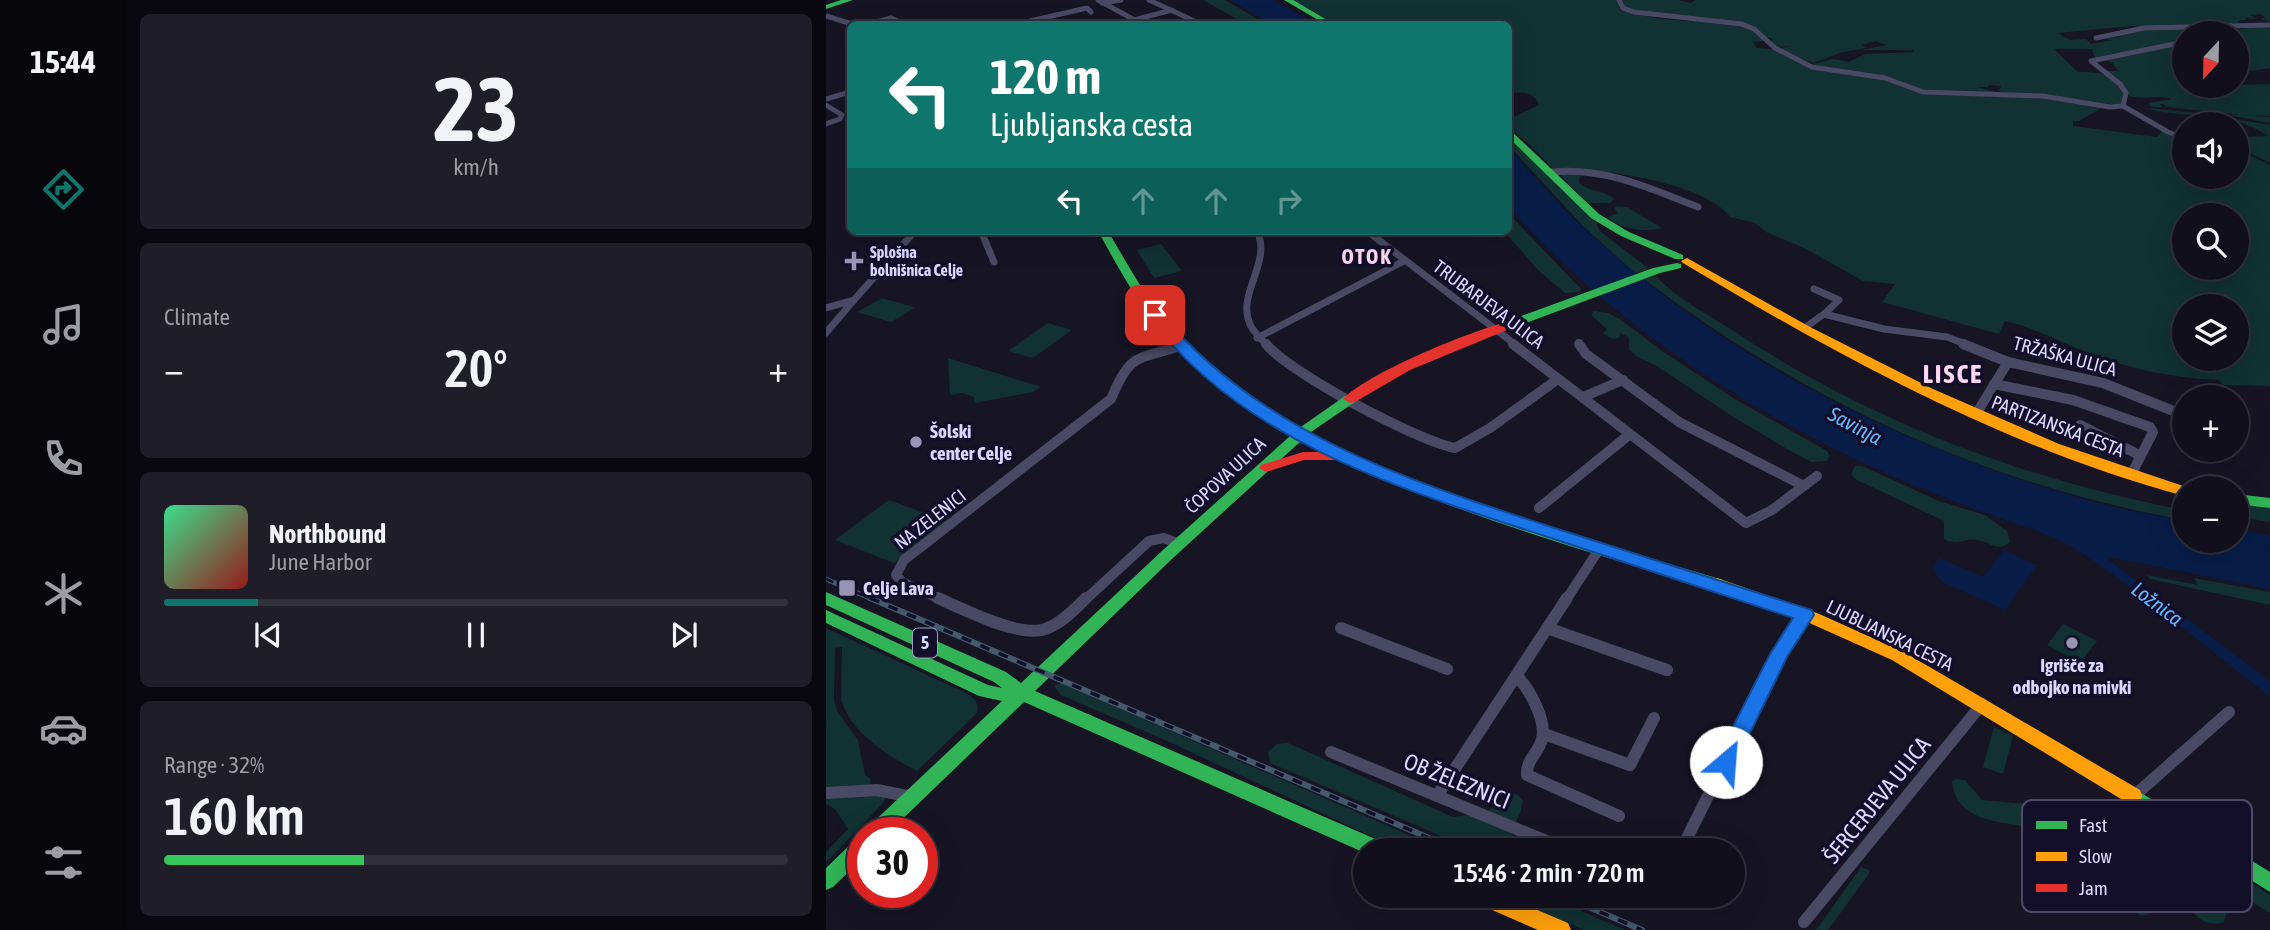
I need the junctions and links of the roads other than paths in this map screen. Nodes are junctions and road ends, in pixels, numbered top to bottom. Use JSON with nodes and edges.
{"nodes":[{"id":1,"x":846,"y":0,"type":"edge"},
{"id":2,"x":1121,"y":0,"type":"edge"},
{"id":3,"x":1288,"y":0,"type":"edge"},
{"id":4,"x":1619,"y":0,"type":"edge"},
{"id":5,"x":1100,"y":2,"type":"edge"},
{"id":6,"x":1152,"y":2,"type":"edge"},
{"id":7,"x":826,"y":6,"type":"edge"},
{"id":8,"x":1089,"y":10,"type":"dead end"},
{"id":9,"x":1172,"y":10,"type":"junction"},
{"id":10,"x":826,"y":16,"type":"edge"},
{"id":11,"x":1133,"y":20,"type":"joint"},
{"id":12,"x":880,"y":21,"type":"edge"},
{"id":13,"x":898,"y":21,"type":"edge"},
{"id":14,"x":1043,"y":21,"type":"edge"},
{"id":15,"x":1195,"y":21,"type":"edge"},
{"id":16,"x":1325,"y":21,"type":"edge"},
{"id":17,"x":847,"y":22,"type":"edge"},
{"id":18,"x":2270,"y":25,"type":"edge"},
{"id":19,"x":2249,"y":26,"type":"edge"},
{"id":20,"x":2172,"y":27,"type":"edge"},
{"id":21,"x":2096,"y":38,"type":"dead end"},
{"id":22,"x":2172,"y":44,"type":"edge"},
{"id":23,"x":847,"y":93,"type":"edge"},
{"id":24,"x":826,"y":99,"type":"edge"},
{"id":25,"x":826,"y":105,"type":"edge"},
{"id":26,"x":2123,"y":106,"type":"junction"},
{"id":27,"x":842,"y":115,"type":"junction"},
{"id":28,"x":847,"y":118,"type":"edge"},
{"id":29,"x":826,"y":124,"type":"edge"},
{"id":30,"x":2172,"y":134,"type":"edge"},
{"id":31,"x":1512,"y":135,"type":"edge"},
{"id":32,"x":1552,"y":172,"type":"junction"},
{"id":33,"x":1698,"y":207,"type":"dead end"},
{"id":34,"x":911,"y":235,"type":"edge"},
{"id":35,"x":983,"y":235,"type":"edge"},
{"id":36,"x":1105,"y":235,"type":"edge"},
{"id":37,"x":1259,"y":235,"type":"edge"},
{"id":38,"x":1372,"y":235,"type":"edge"},
{"id":39,"x":1404,"y":261,"type":"junction"},
{"id":40,"x":995,"y":262,"type":"dead end"},
{"id":41,"x":1673,"y":263,"type":"junction"},
{"id":42,"x":1814,"y":289,"type":"dead end"},
{"id":43,"x":854,"y":300,"type":"junction"},
{"id":44,"x":826,"y":308,"type":"edge"},
{"id":45,"x":1824,"y":314,"type":"junction"},
{"id":46,"x":1494,"y":329,"type":"junction"},
{"id":47,"x":1803,"y":329,"type":"junction"},
{"id":48,"x":826,"y":333,"type":"edge"},
{"id":49,"x":1258,"y":338,"type":"junction"},
{"id":50,"x":1579,"y":344,"type":"dead end"},
{"id":51,"x":1180,"y":346,"type":"junction"},
{"id":52,"x":2008,"y":362,"type":"junction"},
{"id":53,"x":1558,"y":379,"type":"junction"},
{"id":54,"x":1623,"y":380,"type":"junction"},
{"id":55,"x":1994,"y":384,"type":"junction"},
{"id":56,"x":1583,"y":397,"type":"junction"},
{"id":57,"x":1343,"y":398,"type":"junction"},
{"id":58,"x":2172,"y":410,"type":"edge"},
{"id":59,"x":1976,"y":414,"type":"junction"},
{"id":60,"x":2080,"y":425,"type":"dead end"},
{"id":61,"x":1298,"y":434,"type":"junction"},
{"id":62,"x":1630,"y":434,"type":"junction"},
{"id":63,"x":1342,"y":456,"type":"junction"},
{"id":64,"x":2141,"y":456,"type":"junction"},
{"id":65,"x":1253,"y":475,"type":"junction"},
{"id":66,"x":2131,"y":475,"type":"junction"},
{"id":67,"x":1817,"y":476,"type":"dead end"},
{"id":68,"x":1802,"y":485,"type":"junction"},
{"id":69,"x":2172,"y":487,"type":"edge"},
{"id":70,"x":2249,"y":501,"type":"edge"},
{"id":71,"x":2270,"y":503,"type":"edge"},
{"id":72,"x":1539,"y":508,"type":"dead end"},
{"id":73,"x":1179,"y":544,"type":"junction"},
{"id":74,"x":1600,"y":548,"type":"junction"},
{"id":75,"x":826,"y":597,"type":"edge"},
{"id":76,"x":1805,"y":615,"type":"junction"},
{"id":77,"x":826,"y":616,"type":"edge"},
{"id":78,"x":1341,"y":628,"type":"dead end"},
{"id":79,"x":1548,"y":628,"type":"junction"},
{"id":80,"x":1447,"y":669,"type":"dead end"},
{"id":81,"x":1667,"y":670,"type":"dead end"},
{"id":82,"x":1517,"y":676,"type":"junction"},
{"id":83,"x":1022,"y":693,"type":"junction"},
{"id":84,"x":1982,"y":704,"type":"junction"},
{"id":85,"x":2229,"y":712,"type":"dead end"},
{"id":86,"x":1654,"y":718,"type":"dead end"},
{"id":87,"x":1544,"y":734,"type":"junction"},
{"id":88,"x":1331,"y":752,"type":"dead end"},
{"id":89,"x":826,"y":793,"type":"edge"},
{"id":90,"x":1437,"y":796,"type":"junction"},
{"id":91,"x":2134,"y":796,"type":"junction"},
{"id":92,"x":913,"y":797,"type":"junction"},
{"id":93,"x":2141,"y":800,"type":"edge"},
{"id":94,"x":1619,"y":816,"type":"dead end"},
{"id":95,"x":892,"y":817,"type":"edge"},
{"id":96,"x":1353,"y":838,"type":"edge"},
{"id":97,"x":1539,"y":838,"type":"edge"},
{"id":98,"x":1687,"y":838,"type":"edge"},
{"id":99,"x":847,"y":861,"type":"edge"},
{"id":100,"x":2252,"y":868,"type":"edge"},
{"id":101,"x":2268,"y":878,"type":"edge"},
{"id":102,"x":826,"y":881,"type":"edge"},
{"id":103,"x":1511,"y":908,"type":"edge"},
{"id":104,"x":1804,"y":922,"type":"dead end"},
{"id":105,"x":1561,"y":930,"type":"edge"}],
"edges":[{"from":1,"to":7,"type":"street"},
{"from":2,"to":5,"type":"street"},
{"from":3,"to":16,"type":"street"},
{"from":4,"to":26,"type":"street"},
{"from":5,"to":11,"type":"street"},
{"from":6,"to":9,"type":"street"},
{"from":8,"to":14,"type":"street"},
{"from":9,"to":11,"type":"street"},
{"from":9,"to":15,"type":"street"},
{"from":10,"to":17,"type":"street"},
{"from":12,"to":13,"type":"street"},
{"from":18,"to":19,"type":"street"},
{"from":20,"to":21,"type":"street"},
{"from":22,"to":26,"type":"street"},
{"from":23,"to":24,"type":"street"},
{"from":25,"to":27,"type":"street"},
{"from":26,"to":30,"type":"street"},
{"from":27,"to":28,"type":"street"},
{"from":27,"to":29,"type":"street"},
{"from":31,"to":32,"type":"street","name":"PARTIZANSKA CESTA"},
{"from":32,"to":33,"type":"street"},
{"from":32,"to":41,"type":"street","name":"PARTIZANSKA CESTA"},
{"from":34,"to":43,"type":"street"},
{"from":35,"to":40,"type":"street"},
{"from":36,"to":51,"type":"street","name":"LJUBLJANSKA CESTA"},
{"from":37,"to":49,"type":"street"},
{"from":38,"to":39,"type":"street","name":"TRUBARJEVA ULICA"},
{"from":39,"to":46,"type":"street","name":"TRUBARJEVA ULICA"},
{"from":39,"to":49,"type":"street"},
{"from":41,"to":46,"type":"street","name":"ČOPOVA ULICA"},
{"from":41,"to":47,"type":"street","name":"PARTIZANSKA CESTA"},
{"from":42,"to":45,"type":"street"},
{"from":43,"to":44,"type":"street"},
{"from":43,"to":48,"type":"street"},
{"from":45,"to":47,"type":"street"},
{"from":45,"to":52,"type":"street","name":"TRŽAŠKA ULICA"},
{"from":46,"to":53,"type":"street","name":"TRUBARJEVA ULICA"},
{"from":46,"to":57,"type":"street","name":"ČOPOVA ULICA"},
{"from":47,"to":59,"type":"street","name":"PARTIZANSKA CESTA"},
{"from":49,"to":57,"type":"street"},
{"from":50,"to":54,"type":"street"},
{"from":51,"to":61,"type":"street","name":"LJUBLJANSKA CESTA"},
{"from":51,"to":73,"type":"street","name":"NA ZELENICI"},
{"from":52,"to":55,"type":"street"},
{"from":52,"to":58,"type":"street","name":"TRŽAŠKA ULICA"},
{"from":53,"to":56,"type":"street","name":"TRUBARJEVA ULICA"},
{"from":53,"to":57,"type":"street"},
{"from":54,"to":56,"type":"street"},
{"from":54,"to":68,"type":"street"},
{"from":55,"to":59,"type":"street"},
{"from":55,"to":64,"type":"street"},
{"from":56,"to":62,"type":"street","name":"TRUBARJEVA ULICA"},
{"from":57,"to":61,"type":"street","name":"ČOPOVA ULICA"},
{"from":59,"to":66,"type":"street","name":"PARTIZANSKA CESTA"},
{"from":60,"to":64,"type":"street"},
{"from":61,"to":63,"type":"street","name":"LJUBLJANSKA CESTA"},
{"from":61,"to":65,"type":"street","name":"ČOPOVA ULICA"},
{"from":62,"to":68,"type":"street","name":"TRUBARJEVA ULICA"},
{"from":62,"to":72,"type":"street"},
{"from":63,"to":65,"type":"street"},
{"from":63,"to":74,"type":"street","name":"LJUBLJANSKA CESTA"},
{"from":64,"to":66,"type":"street"},
{"from":65,"to":73,"type":"street","name":"ČOPOVA ULICA"},
{"from":66,"to":69,"type":"street","name":"PARTIZANSKA CESTA"},
{"from":67,"to":68,"type":"street","name":"TRUBARJEVA ULICA"},
{"from":70,"to":71,"type":"street"},
{"from":73,"to":83,"type":"street","name":"ČOPOVA ULICA"},
{"from":74,"to":76,"type":"street","name":"LJUBLJANSKA CESTA"},
{"from":74,"to":79,"type":"street"},
{"from":75,"to":83,"type":"street","number":"5"},
{"from":76,"to":84,"type":"street","name":"LJUBLJANSKA CESTA"},
{"from":76,"to":98,"type":"street"},
{"from":77,"to":83,"type":"street","number":"5"},
{"from":78,"to":80,"type":"street"},
{"from":79,"to":81,"type":"street"},
{"from":79,"to":82,"type":"street"},
{"from":82,"to":87,"type":"street"},
{"from":82,"to":90,"type":"street"},
{"from":83,"to":92,"type":"street","name":"ČOPOVA ULICA"},
{"from":83,"to":96,"type":"street","number":"5"},
{"from":84,"to":91,"type":"street","name":"LJUBLJANSKA CESTA"},
{"from":84,"to":104,"type":"street","name":"ŠERCERJEVA ULICA"},
{"from":85,"to":91,"type":"street"},
{"from":86,"to":87,"type":"street"},
{"from":87,"to":94,"type":"street"},
{"from":88,"to":90,"type":"street","name":"OB ŽELEZNICI"},
{"from":89,"to":92,"type":"street"},
{"from":90,"to":97,"type":"street","name":"OB ŽELEZNICI"},
{"from":91,"to":93,"type":"street","name":"LJUBLJANSKA CESTA"},
{"from":92,"to":95,"type":"street","name":"ČOPOVA ULICA"},
{"from":99,"to":102,"type":"street"},
{"from":100,"to":101,"type":"street","name":"LJUBLJANSKA CESTA"},
{"from":103,"to":105,"type":"street"}]}
